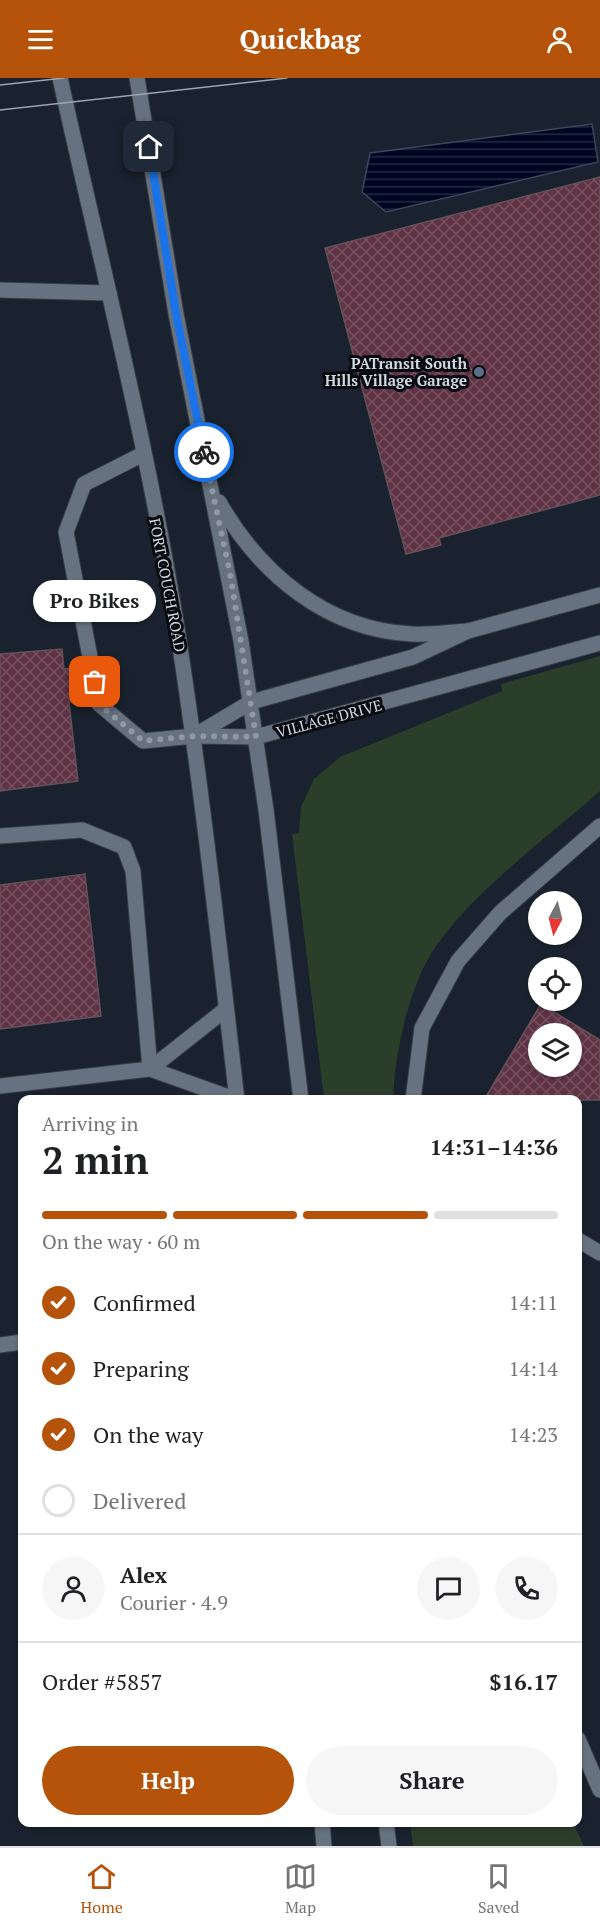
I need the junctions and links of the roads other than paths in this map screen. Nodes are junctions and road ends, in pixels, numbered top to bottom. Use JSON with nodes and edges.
{"nodes":[{"id":1,"x":60,"y":78,"type":"edge"},
{"id":2,"x":137,"y":78,"type":"edge"},
{"id":3,"x":0,"y":290,"type":"edge"},
{"id":4,"x":108,"y":293,"type":"junction"},
{"id":5,"x":143,"y":454,"type":"junction"},
{"id":6,"x":211,"y":488,"type":"junction"},
{"id":7,"x":600,"y":596,"type":"edge"},
{"id":8,"x":468,"y":631,"type":"junction"},
{"id":9,"x":600,"y":644,"type":"edge"},
{"id":10,"x":251,"y":702,"type":"junction"},
{"id":11,"x":194,"y":736,"type":"junction"},
{"id":12,"x":256,"y":737,"type":"junction"},
{"id":13,"x":600,"y":826,"type":"edge"},
{"id":14,"x":0,"y":836,"type":"edge"},
{"id":15,"x":226,"y":1009,"type":"junction"},
{"id":16,"x":150,"y":1069,"type":"junction"},
{"id":17,"x":0,"y":1086,"type":"edge"},
{"id":18,"x":223,"y":1095,"type":"edge"},
{"id":19,"x":236,"y":1095,"type":"edge"},
{"id":20,"x":300,"y":1095,"type":"edge"},
{"id":21,"x":414,"y":1095,"type":"edge"},
{"id":22,"x":582,"y":1242,"type":"edge"},
{"id":23,"x":600,"y":1253,"type":"edge"},
{"id":24,"x":18,"y":1343,"type":"edge"},
{"id":25,"x":0,"y":1345,"type":"edge"},
{"id":26,"x":582,"y":1748,"type":"edge"},
{"id":27,"x":600,"y":1790,"type":"edge"},
{"id":28,"x":322,"y":1827,"type":"edge"},
{"id":29,"x":387,"y":1827,"type":"edge"},
{"id":30,"x":324,"y":1846,"type":"edge"},
{"id":31,"x":389,"y":1846,"type":"edge"}],
"edges":[{"from":1,"to":4,"type":"street","name":"FORT COUCH ROAD"},
{"from":2,"to":6,"type":"street"},
{"from":3,"to":4,"type":"street"},
{"from":4,"to":5,"type":"street","name":"FORT COUCH ROAD"},
{"from":5,"to":11,"type":"street","name":"FORT COUCH ROAD"},
{"from":5,"to":11,"type":"street","name":"VILLAGE DRIVE"},
{"from":6,"to":8,"type":"street"},
{"from":6,"to":10,"type":"street"},
{"from":7,"to":8,"type":"street"},
{"from":8,"to":10,"type":"street"},
{"from":9,"to":12,"type":"street","name":"VILLAGE DRIVE"},
{"from":10,"to":11,"type":"street"},
{"from":10,"to":12,"type":"street"},
{"from":11,"to":12,"type":"street","name":"VILLAGE DRIVE"},
{"from":11,"to":15,"type":"street","name":"FORT COUCH ROAD"},
{"from":12,"to":20,"type":"street"},
{"from":13,"to":21,"type":"street"},
{"from":14,"to":16,"type":"street"},
{"from":15,"to":16,"type":"street"},
{"from":15,"to":19,"type":"street","name":"FORT COUCH ROAD"},
{"from":16,"to":17,"type":"street"},
{"from":16,"to":18,"type":"street"},
{"from":22,"to":23,"type":"street"},
{"from":24,"to":25,"type":"street"},
{"from":26,"to":27,"type":"street"},
{"from":28,"to":30,"type":"street"},
{"from":29,"to":31,"type":"street"}]}
